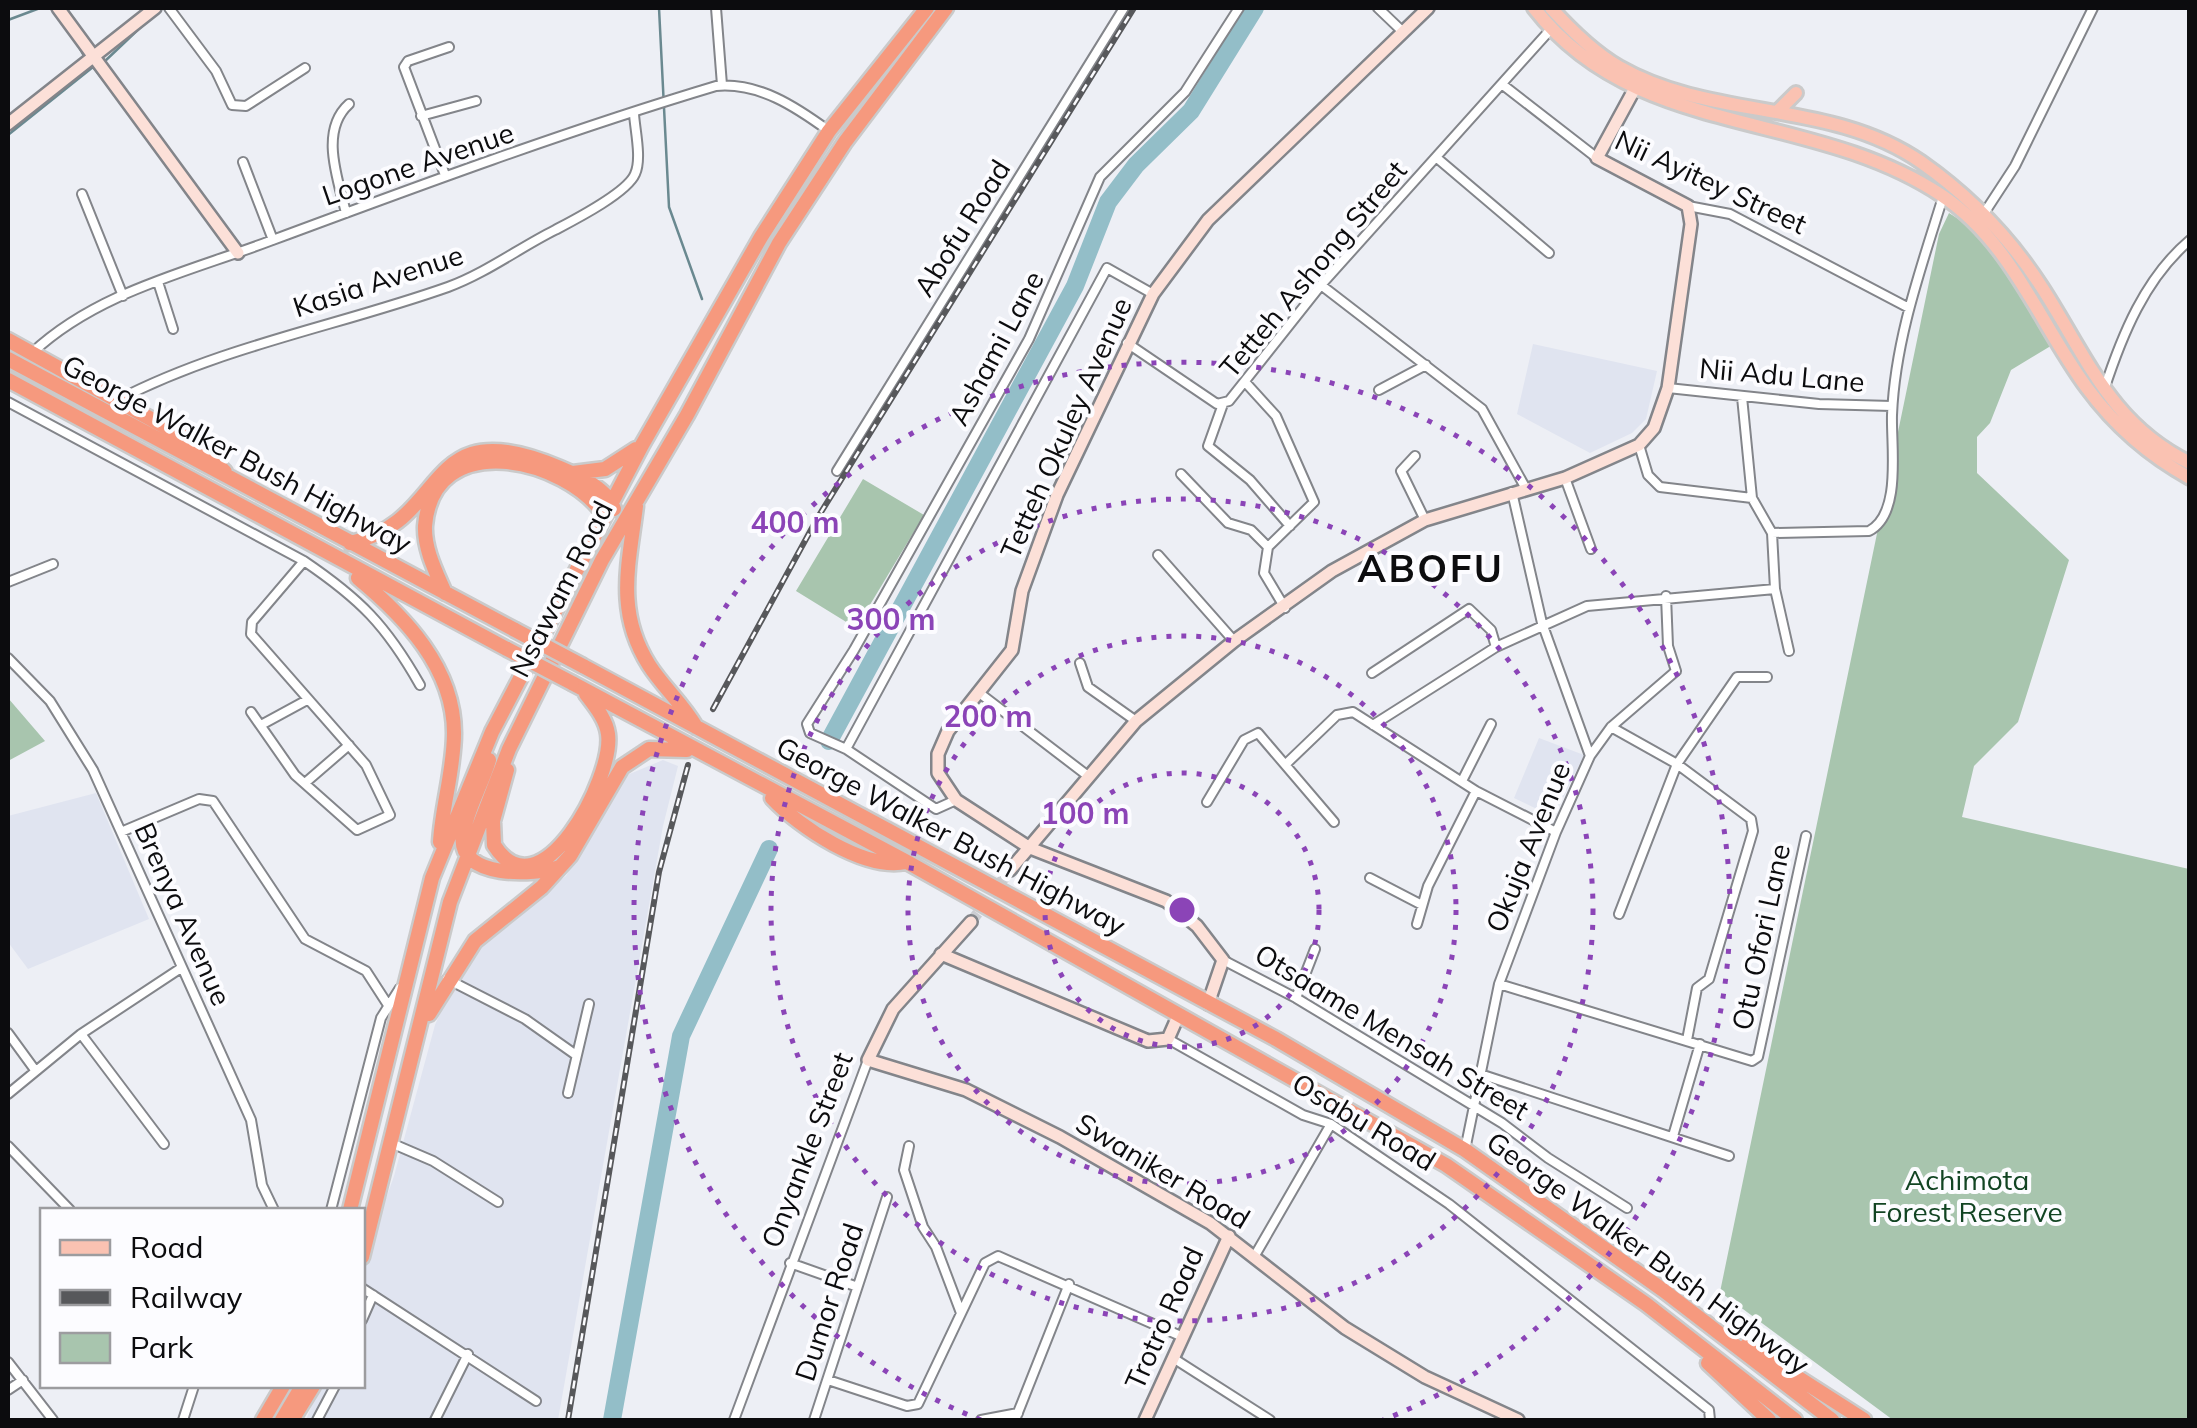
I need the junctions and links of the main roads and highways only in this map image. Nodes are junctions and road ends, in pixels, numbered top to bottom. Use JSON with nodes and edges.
{"nodes":[{"id":1,"x":928,"y":8,"type":"edge"},
{"id":2,"x":946,"y":8,"type":"edge"},
{"id":3,"x":1534,"y":8,"type":"edge"},
{"id":4,"x":1552,"y":8,"type":"edge"},
{"id":5,"x":1796,"y":93,"type":"dead end"},
{"id":6,"x":1778,"y":111,"type":"junction"},
{"id":7,"x":830,"y":131,"type":"junction"},
{"id":8,"x":845,"y":142,"type":"junction"},
{"id":9,"x":8,"y":340,"type":"edge"},
{"id":10,"x":8,"y":359,"type":"edge"},
{"id":11,"x":9,"y":381,"type":"edge"},
{"id":12,"x":642,"y":445,"type":"junction"},
{"id":13,"x":2190,"y":463,"type":"edge"},
{"id":14,"x":573,"y":473,"type":"junction"},
{"id":15,"x":2190,"y":478,"type":"edge"},
{"id":16,"x":232,"y":480,"type":"junction"},
{"id":17,"x":637,"y":496,"type":"junction"},
{"id":18,"x":608,"y":509,"type":"junction"},
{"id":19,"x":618,"y":530,"type":"junction"},
{"id":20,"x":349,"y":544,"type":"junction"},
{"id":21,"x":339,"y":561,"type":"junction"},
{"id":22,"x":444,"y":593,"type":"junction"},
{"id":23,"x":577,"y":686,"type":"junction"},
{"id":24,"x":696,"y":728,"type":"junction"},
{"id":25,"x":492,"y":732,"type":"junction"},
{"id":26,"x":509,"y":749,"type":"junction"},
{"id":27,"x":697,"y":751,"type":"junction"},
{"id":28,"x":466,"y":850,"type":"junction"},
{"id":29,"x":440,"y":856,"type":"junction"},
{"id":30,"x":561,"y":867,"type":"junction"},
{"id":31,"x":417,"y":1038,"type":"junction"},
{"id":32,"x":351,"y":1208,"type":"edge"},
{"id":33,"x":365,"y":1245,"type":"edge"},
{"id":34,"x":1663,"y":1290,"type":"junction"},
{"id":35,"x":1646,"y":1304,"type":"junction"},
{"id":36,"x":282,"y":1388,"type":"edge"},
{"id":37,"x":301,"y":1388,"type":"edge"},
{"id":38,"x":312,"y":1388,"type":"edge"},
{"id":39,"x":263,"y":1420,"type":"edge"},
{"id":40,"x":282,"y":1420,"type":"edge"},
{"id":41,"x":292,"y":1420,"type":"edge"},
{"id":42,"x":1769,"y":1420,"type":"edge"},
{"id":43,"x":1795,"y":1420,"type":"edge"},
{"id":44,"x":1832,"y":1420,"type":"edge"},
{"id":45,"x":1864,"y":1420,"type":"edge"}],
"edges":[{"from":1,"to":7,"type":"highway","name":"Nsawam Road"},
{"from":2,"to":8,"type":"highway","name":"Nsawam Road"},
{"from":3,"to":15,"type":"main road"},
{"from":4,"to":6,"type":"main road"},
{"from":5,"to":6,"type":"main road"},
{"from":6,"to":13,"type":"main road"},
{"from":7,"to":8,"type":"highway"},
{"from":7,"to":12,"type":"highway","name":"Nsawam Road"},
{"from":8,"to":17,"type":"highway","name":"Nsawam Road"},
{"from":9,"to":16,"type":"highway"},
{"from":10,"to":16,"type":"highway","name":"George Walker Bush Highway"},
{"from":11,"to":21,"type":"highway","name":"George Walker Bush Highway"},
{"from":12,"to":14,"type":"highway"},
{"from":12,"to":18,"type":"highway","name":"Nsawam Road"},
{"from":14,"to":18,"type":"highway"},
{"from":14,"to":20,"type":"highway"},
{"from":16,"to":20,"type":"highway","name":"George Walker Bush Highway"},
{"from":17,"to":19,"type":"highway","name":"Nsawam Road"},
{"from":17,"to":24,"type":"highway"},
{"from":18,"to":19,"type":"highway"},
{"from":18,"to":22,"type":"highway"},
{"from":18,"to":25,"type":"highway","name":"Nsawam Road"},
{"from":19,"to":26,"type":"highway","name":"Nsawam Road"},
{"from":20,"to":22,"type":"highway","name":"George Walker Bush Highway"},
{"from":21,"to":23,"type":"highway","name":"George Walker Bush Highway","bridge":true},
{"from":21,"to":29,"type":"highway"},
{"from":22,"to":24,"type":"highway","name":"George Walker Bush Highway","bridge":true},
{"from":23,"to":26,"type":"highway"},
{"from":23,"to":27,"type":"highway","name":"George Walker Bush Highway"},
{"from":24,"to":34,"type":"highway","name":"George Walker Bush Highway"},
{"from":25,"to":28,"type":"highway"},
{"from":25,"to":29,"type":"highway","name":"Nsawam Road"},
{"from":26,"to":28,"type":"highway","name":"Nsawam Road"},
{"from":27,"to":30,"type":"highway"},
{"from":27,"to":35,"type":"highway","name":"George Walker Bush Highway"},
{"from":28,"to":30,"type":"highway"},
{"from":28,"to":31,"type":"highway","name":"Nsawam Road"},
{"from":29,"to":32,"type":"highway","name":"Nsawam Road"},
{"from":30,"to":31,"type":"highway"},
{"from":31,"to":33,"type":"highway","name":"Nsawam Road"},
{"from":34,"to":44,"type":"highway","name":"George Walker Bush Highway"},
{"from":34,"to":45,"type":"highway"},
{"from":35,"to":42,"type":"highway"},
{"from":35,"to":43,"type":"highway","name":"George Walker Bush Highway"},
{"from":36,"to":39,"type":"highway"},
{"from":37,"to":40,"type":"highway"},
{"from":38,"to":41,"type":"highway"}]}
